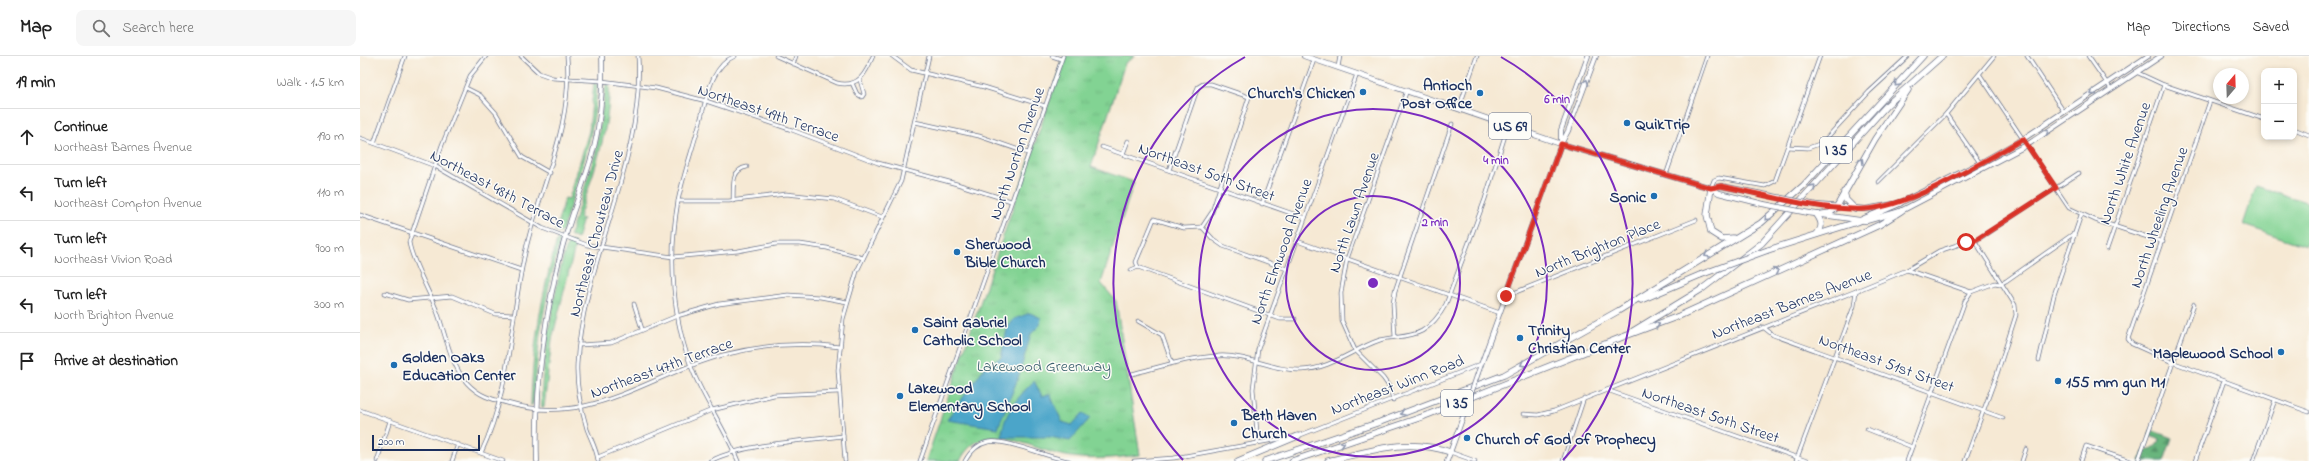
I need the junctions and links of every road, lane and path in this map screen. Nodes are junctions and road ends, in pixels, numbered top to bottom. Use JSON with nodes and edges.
{"nodes":[{"id":1,"x":405,"y":56,"type":"edge"},
{"id":2,"x":486,"y":56,"type":"edge"},
{"id":3,"x":521,"y":56,"type":"edge"},
{"id":4,"x":567,"y":56,"type":"edge"},
{"id":5,"x":602,"y":56,"type":"edge"},
{"id":6,"x":638,"y":56,"type":"edge"},
{"id":7,"x":735,"y":56,"type":"edge"},
{"id":8,"x":776,"y":56,"type":"edge"},
{"id":9,"x":796,"y":56,"type":"edge"},
{"id":10,"x":873,"y":56,"type":"edge"},
{"id":11,"x":892,"y":56,"type":"edge"},
{"id":12,"x":929,"y":56,"type":"edge"},
{"id":13,"x":1052,"y":56,"type":"edge"},
{"id":14,"x":1304,"y":56,"type":"edge"},
{"id":15,"x":1340,"y":56,"type":"edge"},
{"id":16,"x":1477,"y":56,"type":"edge"},
{"id":17,"x":1588,"y":56,"type":"edge"},
{"id":18,"x":1596,"y":56,"type":"edge"},
{"id":19,"x":1707,"y":56,"type":"edge"},
{"id":20,"x":1820,"y":56,"type":"edge"},
{"id":21,"x":1908,"y":56,"type":"edge"},
{"id":22,"x":1923,"y":56,"type":"edge"},
{"id":23,"x":1942,"y":56,"type":"edge"},
{"id":24,"x":1994,"y":56,"type":"edge"},
{"id":25,"x":2027,"y":56,"type":"edge"},
{"id":26,"x":2088,"y":56,"type":"edge"},
{"id":27,"x":2147,"y":56,"type":"edge"},
{"id":28,"x":2161,"y":56,"type":"edge"},
{"id":29,"x":1062,"y":58,"type":"edge"},
{"id":30,"x":1314,"y":60,"type":"junction"},
{"id":31,"x":793,"y":64,"type":"junction"},
{"id":32,"x":1338,"y":67,"type":"junction"},
{"id":33,"x":2136,"y":72,"type":"junction"},
{"id":34,"x":1357,"y":73,"type":"junction"},
{"id":35,"x":925,"y":74,"type":"junction"},
{"id":36,"x":1980,"y":75,"type":"junction"},
{"id":37,"x":1916,"y":79,"type":"junction"},
{"id":38,"x":568,"y":80,"type":"junction"},
{"id":39,"x":860,"y":80,"type":"junction"},
{"id":40,"x":602,"y":81,"type":"junction"},
{"id":41,"x":852,"y":83,"type":"junction"},
{"id":42,"x":2106,"y":83,"type":"junction"},
{"id":43,"x":2164,"y":85,"type":"junction"},
{"id":44,"x":638,"y":86,"type":"junction"},
{"id":45,"x":466,"y":88,"type":"junction"},
{"id":46,"x":2111,"y":89,"type":"junction"},
{"id":47,"x":1407,"y":90,"type":"junction"},
{"id":48,"x":1253,"y":95,"type":"dead end"},
{"id":49,"x":1249,"y":97,"type":"junction"},
{"id":50,"x":706,"y":101,"type":"junction"},
{"id":51,"x":2210,"y":101,"type":"junction"},
{"id":52,"x":1045,"y":106,"type":"junction"},
{"id":53,"x":1459,"y":108,"type":"junction"},
{"id":54,"x":2064,"y":112,"type":"junction"},
{"id":55,"x":1946,"y":114,"type":"junction"},
{"id":56,"x":2261,"y":118,"type":"edge"},
{"id":57,"x":915,"y":122,"type":"junction"},
{"id":58,"x":1452,"y":124,"type":"dead end"},
{"id":59,"x":1508,"y":126,"type":"junction"},
{"id":60,"x":2297,"y":130,"type":"edge"},
{"id":61,"x":2309,"y":135,"type":"edge"},
{"id":62,"x":360,"y":138,"type":"edge"},
{"id":63,"x":2023,"y":139,"type":"junction"},
{"id":64,"x":1128,"y":141,"type":"dead end"},
{"id":65,"x":374,"y":143,"type":"junction"},
{"id":66,"x":1561,"y":144,"type":"junction"},
{"id":67,"x":2027,"y":145,"type":"junction"},
{"id":68,"x":1102,"y":147,"type":"dead end"},
{"id":69,"x":1788,"y":147,"type":"junction"},
{"id":70,"x":1028,"y":153,"type":"junction"},
{"id":71,"x":1123,"y":154,"type":"junction"},
{"id":72,"x":1980,"y":163,"type":"junction"},
{"id":73,"x":435,"y":166,"type":"junction"},
{"id":74,"x":747,"y":167,"type":"dead end"},
{"id":75,"x":904,"y":170,"type":"junction"},
{"id":76,"x":1169,"y":170,"type":"junction"},
{"id":77,"x":2079,"y":173,"type":"dead end"},
{"id":78,"x":550,"y":174,"type":"junction"},
{"id":79,"x":1666,"y":175,"type":"junction"},
{"id":80,"x":1878,"y":182,"type":"dead end"},
{"id":81,"x":1711,"y":188,"type":"junction"},
{"id":82,"x":2056,"y":188,"type":"junction"},
{"id":83,"x":1220,"y":189,"type":"junction"},
{"id":84,"x":1844,"y":192,"type":"junction"},
{"id":85,"x":678,"y":201,"type":"junction"},
{"id":86,"x":733,"y":201,"type":"junction"},
{"id":87,"x":1011,"y":201,"type":"junction"},
{"id":88,"x":1900,"y":203,"type":"junction"},
{"id":89,"x":1262,"y":204,"type":"junction"},
{"id":90,"x":1836,"y":208,"type":"junction"},
{"id":91,"x":1855,"y":209,"type":"junction"},
{"id":92,"x":1901,"y":211,"type":"junction"},
{"id":93,"x":360,"y":215,"type":"edge"},
{"id":94,"x":1817,"y":215,"type":"junction"},
{"id":95,"x":2081,"y":215,"type":"junction"},
{"id":96,"x":882,"y":217,"type":"junction"},
{"id":97,"x":1305,"y":218,"type":"junction"},
{"id":98,"x":1696,"y":220,"type":"dead end"},
{"id":99,"x":533,"y":222,"type":"junction"},
{"id":100,"x":1857,"y":222,"type":"junction"},
{"id":101,"x":1202,"y":227,"type":"junction"},
{"id":102,"x":2114,"y":227,"type":"junction"},
{"id":103,"x":410,"y":232,"type":"junction"},
{"id":104,"x":1817,"y":234,"type":"junction"},
{"id":105,"x":2074,"y":234,"type":"junction"},
{"id":106,"x":1741,"y":236,"type":"junction"},
{"id":107,"x":565,"y":238,"type":"junction"},
{"id":108,"x":1297,"y":241,"type":"junction"},
{"id":109,"x":1974,"y":241,"type":"junction"},
{"id":110,"x":2163,"y":242,"type":"junction"},
{"id":111,"x":601,"y":247,"type":"junction"},
{"id":112,"x":2107,"y":249,"type":"dead end"},
{"id":113,"x":673,"y":257,"type":"junction"},
{"id":114,"x":863,"y":258,"type":"junction"},
{"id":115,"x":1347,"y":259,"type":"junction"},
{"id":116,"x":1138,"y":267,"type":"junction"},
{"id":117,"x":1287,"y":269,"type":"junction"},
{"id":118,"x":521,"y":270,"type":"junction"},
{"id":119,"x":1131,"y":270,"type":"dead end"},
{"id":120,"x":1907,"y":270,"type":"junction"},
{"id":121,"x":1399,"y":278,"type":"junction"},
{"id":122,"x":2000,"y":284,"type":"junction"},
{"id":123,"x":1856,"y":291,"type":"junction"},
{"id":124,"x":1971,"y":292,"type":"junction"},
{"id":125,"x":385,"y":293,"type":"dead end"},
{"id":126,"x":1449,"y":296,"type":"junction"},
{"id":127,"x":1506,"y":296,"type":"junction"},
{"id":128,"x":432,"y":297,"type":"junction"},
{"id":129,"x":847,"y":302,"type":"junction"},
{"id":130,"x":634,"y":304,"type":"dead end"},
{"id":131,"x":2194,"y":304,"type":"dead end"},
{"id":132,"x":1618,"y":311,"type":"junction"},
{"id":133,"x":1500,"y":313,"type":"junction"},
{"id":134,"x":514,"y":315,"type":"junction"},
{"id":135,"x":1270,"y":315,"type":"junction"},
{"id":136,"x":677,"y":316,"type":"junction"},
{"id":137,"x":1295,"y":319,"type":"dead end"},
{"id":138,"x":1138,"y":321,"type":"dead end"},
{"id":139,"x":1764,"y":327,"type":"junction"},
{"id":140,"x":642,"y":329,"type":"junction"},
{"id":141,"x":1395,"y":338,"type":"junction"},
{"id":142,"x":1620,"y":338,"type":"junction"},
{"id":143,"x":580,"y":345,"type":"junction"},
{"id":144,"x":840,"y":347,"type":"junction"},
{"id":145,"x":1355,"y":350,"type":"junction"},
{"id":146,"x":1835,"y":357,"type":"junction"},
{"id":147,"x":2039,"y":360,"type":"dead end"},
{"id":148,"x":1256,"y":362,"type":"junction"},
{"id":149,"x":2172,"y":362,"type":"junction"},
{"id":150,"x":1172,"y":363,"type":"junction"},
{"id":151,"x":1481,"y":364,"type":"junction"},
{"id":152,"x":691,"y":365,"type":"junction"},
{"id":153,"x":1132,"y":374,"type":"dead end"},
{"id":154,"x":2224,"y":381,"type":"junction"},
{"id":155,"x":1607,"y":390,"type":"junction"},
{"id":156,"x":1932,"y":391,"type":"junction"},
{"id":157,"x":838,"y":392,"type":"junction"},
{"id":158,"x":1584,"y":398,"type":"junction"},
{"id":159,"x":1393,"y":400,"type":"junction"},
{"id":160,"x":2275,"y":400,"type":"junction"},
{"id":161,"x":501,"y":401,"type":"junction"},
{"id":162,"x":581,"y":408,"type":"junction"},
{"id":163,"x":538,"y":409,"type":"junction"},
{"id":164,"x":1983,"y":409,"type":"junction"},
{"id":165,"x":360,"y":410,"type":"edge"},
{"id":166,"x":712,"y":410,"type":"junction"},
{"id":167,"x":2309,"y":412,"type":"edge"},
{"id":168,"x":1524,"y":414,"type":"dead end"},
{"id":169,"x":2004,"y":418,"type":"dead end"},
{"id":170,"x":390,"y":421,"type":"junction"},
{"id":171,"x":1867,"y":429,"type":"dead end"},
{"id":172,"x":843,"y":436,"type":"junction"},
{"id":173,"x":1298,"y":436,"type":"junction"},
{"id":174,"x":1258,"y":442,"type":"junction"},
{"id":175,"x":458,"y":444,"type":"junction"},
{"id":176,"x":1912,"y":446,"type":"junction"},
{"id":177,"x":2026,"y":449,"type":"dead end"},
{"id":178,"x":1450,"y":452,"type":"junction"},
{"id":179,"x":481,"y":453,"type":"junction"},
{"id":180,"x":734,"y":453,"type":"junction"},
{"id":181,"x":598,"y":457,"type":"junction"},
{"id":182,"x":1797,"y":459,"type":"edge"},
{"id":183,"x":376,"y":461,"type":"edge"},
{"id":184,"x":452,"y":461,"type":"edge"},
{"id":185,"x":503,"y":461,"type":"edge"},
{"id":186,"x":537,"y":461,"type":"edge"},
{"id":187,"x":598,"y":461,"type":"edge"},
{"id":188,"x":710,"y":461,"type":"edge"},
{"id":189,"x":738,"y":461,"type":"edge"},
{"id":190,"x":845,"y":461,"type":"edge"},
{"id":191,"x":920,"y":461,"type":"edge"},
{"id":192,"x":965,"y":461,"type":"edge"},
{"id":193,"x":1069,"y":461,"type":"edge"},
{"id":194,"x":1134,"y":461,"type":"edge"},
{"id":195,"x":1238,"y":461,"type":"edge"},
{"id":196,"x":1265,"y":461,"type":"edge"},
{"id":197,"x":1292,"y":461,"type":"edge"},
{"id":198,"x":1328,"y":461,"type":"edge"},
{"id":199,"x":1447,"y":461,"type":"edge"},
{"id":200,"x":1475,"y":461,"type":"edge"},
{"id":201,"x":1563,"y":461,"type":"edge"},
{"id":202,"x":1807,"y":461,"type":"edge"},
{"id":203,"x":1907,"y":461,"type":"edge"},
{"id":204,"x":1965,"y":461,"type":"edge"},
{"id":205,"x":2022,"y":461,"type":"edge"},
{"id":206,"x":2081,"y":461,"type":"edge"},
{"id":207,"x":2130,"y":461,"type":"edge"},
{"id":208,"x":2138,"y":461,"type":"edge"},
{"id":209,"x":2195,"y":461,"type":"edge"},
{"id":210,"x":2253,"y":461,"type":"edge"}],
"edges":[{"from":1,"to":65,"type":"street"},
{"from":2,"to":45,"type":"street"},
{"from":3,"to":38,"type":"street","name":"Northeast 49th Terrace"},
{"from":4,"to":38,"type":"street"},
{"from":5,"to":40,"type":"main road"},
{"from":6,"to":44,"type":"street","name":"Northeast Chouteau Drive"},
{"from":7,"to":50,"type":"street"},
{"from":8,"to":31,"type":"street"},
{"from":9,"to":31,"type":"street"},
{"from":10,"to":39,"type":"street"},
{"from":11,"to":35,"type":"street"},
{"from":12,"to":35,"type":"street"},
{"from":13,"to":29,"type":"street"},
{"from":14,"to":30,"type":"main road","number":"US 69"},
{"from":15,"to":32,"type":"street"},
{"from":16,"to":53,"type":"street"},
{"from":17,"to":66,"type":"main road"},
{"from":66,"to":18,"type":"main road","one_way":true},
{"from":19,"to":79,"type":"street"},
{"from":20,"to":69,"type":"street"},
{"from":21,"to":69,"type":"street"},
{"from":22,"to":106,"type":"highway","number":"I 35","one_way":true},
{"from":23,"to":37,"type":"highway","number":"I 35"},
{"from":24,"to":36,"type":"street"},
{"from":25,"to":54,"type":"street"},
{"from":26,"to":42,"type":"street"},
{"from":27,"to":42,"type":"main road","number":"US 69"},
{"from":28,"to":33,"type":"main road","number":"US 69"},
{"from":29,"to":52,"type":"street","name":"North Norton Avenue"},
{"from":30,"to":32,"type":"main road","number":"US 69"},
{"from":30,"to":89,"type":"street"},
{"from":31,"to":41,"type":"street"},
{"from":32,"to":34,"type":"main road","number":"US 69"},
{"from":33,"to":43,"type":"street"},
{"from":33,"to":46,"type":"main road","number":"US 69"},
{"from":34,"to":47,"type":"main road","number":"US 69"},
{"from":34,"to":97,"type":"street","name":"North Elmwood Avenue"},
{"from":35,"to":52,"type":"street"},
{"from":35,"to":57,"type":"street"},
{"from":36,"to":55,"type":"street"},
{"from":36,"to":63,"type":"street"},
{"from":84,"to":37,"type":"highway","one_way":true},
{"from":142,"to":37,"type":"highway","number":"I 35","one_way":true},
{"from":38,"to":40,"type":"street","name":"Northeast 49th Terrace"},
{"from":38,"to":78,"type":"street"},
{"from":39,"to":41,"type":"street"},
{"from":39,"to":41,"type":"street"},
{"from":40,"to":44,"type":"street","name":"Northeast 49th Terrace"},
{"from":40,"to":107,"type":"main road"},
{"from":42,"to":46,"type":"street"},
{"from":42,"to":54,"type":"main road","number":"US 69","one_way":true},
{"from":43,"to":51,"type":"street"},
{"from":43,"to":102,"type":"street","name":"North White Avenue"},
{"from":44,"to":50,"type":"street","name":"Northeast 49th Terrace"},
{"from":44,"to":111,"type":"street","name":"Northeast Chouteau Drive"},
{"from":45,"to":73,"type":"street"},
{"from":45,"to":78,"type":"street"},
{"from":67,"to":46,"type":"main road","number":"US 69","one_way":true},
{"from":47,"to":53,"type":"main road","number":"US 69"},
{"from":47,"to":115,"type":"street","name":"North Lawn Avenue"},
{"from":48,"to":49,"type":"street"},
{"from":49,"to":76,"type":"street"},
{"from":49,"to":83,"type":"street"},
{"from":50,"to":75,"type":"street","name":"Northeast 49th Terrace"},
{"from":50,"to":85,"type":"street"},
{"from":51,"to":56,"type":"street"},
{"from":51,"to":110,"type":"street","name":"North Wheeling Avenue"},
{"from":52,"to":70,"type":"street","name":"North Norton Avenue"},
{"from":53,"to":59,"type":"main road","number":"US 69"},
{"from":54,"to":63,"type":"main road","number":"US 69"},
{"from":55,"to":72,"type":"street"},
{"from":55,"to":80,"type":"street"},
{"from":57,"to":70,"type":"street"},
{"from":57,"to":75,"type":"street"},
{"from":58,"to":121,"type":"street"},
{"from":59,"to":66,"type":"main road","number":"US 69"},
{"from":59,"to":126,"type":"street"},
{"from":60,"to":61,"type":"street"},
{"from":62,"to":65,"type":"street","name":"Northeast 48th Terrace"},
{"from":63,"to":67,"type":"street"},
{"from":63,"to":72,"type":"main road","number":"US 69"},
{"from":64,"to":71,"type":"street","name":"Northeast 50th Street"},
{"from":65,"to":73,"type":"street","name":"Northeast 48th Terrace"},
{"from":66,"to":79,"type":"main road","number":"US 69"},
{"from":66,"to":127,"type":"main road"},
{"from":67,"to":82,"type":"street"},
{"from":67,"to":92,"type":"main road","number":"US 69"},
{"from":68,"to":71,"type":"street","name":"Northeast 50th Street"},
{"from":69,"to":81,"type":"street"},
{"from":70,"to":87,"type":"street","name":"North Norton Avenue"},
{"from":71,"to":76,"type":"street","name":"Northeast 50th Street"},
{"from":72,"to":88,"type":"main road","number":"US 69"},
{"from":73,"to":99,"type":"street","name":"Northeast 48th Terrace"},
{"from":73,"to":103,"type":"street"},
{"from":74,"to":86,"type":"street"},
{"from":75,"to":87,"type":"street","name":"Northeast 49th Terrace"},
{"from":75,"to":96,"type":"street"},
{"from":76,"to":83,"type":"street","name":"Northeast 50th Street"},
{"from":77,"to":82,"type":"street","name":"Northeast Barnes Avenue"},
{"from":78,"to":99,"type":"street"},
{"from":79,"to":81,"type":"main road","number":"US 69"},
{"from":81,"to":90,"type":"main road","number":"US 69","bridge":true},
{"from":81,"to":94,"type":"main road","number":"US 69","bridge":true},
{"from":81,"to":106,"type":"highway"},
{"from":82,"to":95,"type":"street"},
{"from":82,"to":109,"type":"street","name":"Northeast Barnes Avenue"},
{"from":83,"to":89,"type":"street","name":"Northeast 50th Street"},
{"from":83,"to":101,"type":"street"},
{"from":84,"to":90,"type":"highway"},
{"from":84,"to":91,"type":"highway"},
{"from":85,"to":86,"type":"street"},
{"from":85,"to":113,"type":"street"},
{"from":86,"to":96,"type":"street"},
{"from":87,"to":191,"type":"street","name":"North Norton Avenue"},
{"from":88,"to":91,"type":"main road","number":"US 69"},
{"from":88,"to":100,"type":"highway"},
{"from":89,"to":97,"type":"street","name":"Northeast 50th Street"},
{"from":90,"to":91,"type":"main road","number":"US 69"},
{"from":90,"to":94,"type":"highway"},
{"from":92,"to":100,"type":"main road","number":"US 69"},
{"from":142,"to":92,"type":"highway","one_way":true},
{"from":93,"to":103,"type":"street"},
{"from":94,"to":100,"type":"main road","number":"US 69"},
{"from":94,"to":104,"type":"highway"},
{"from":95,"to":102,"type":"street"},
{"from":95,"to":105,"type":"street"},
{"from":96,"to":114,"type":"street"},
{"from":97,"to":108,"type":"street","name":"North Elmwood Avenue"},
{"from":98,"to":127,"type":"street","name":"North Brighton Place"},
{"from":99,"to":107,"type":"street","name":"Northeast 48th Terrace"},
{"from":99,"to":118,"type":"street"},
{"from":100,"to":104,"type":"highway"},
{"from":101,"to":116,"type":"street"},
{"from":101,"to":117,"type":"street"},
{"from":102,"to":110,"type":"street"},
{"from":102,"to":112,"type":"street","name":"North White Avenue"},
{"from":103,"to":118,"type":"street"},
{"from":103,"to":128,"type":"street","name":"Northeast 47th Terrace"},
{"from":104,"to":132,"type":"highway","bridge":true},
{"from":105,"to":122,"type":"street"},
{"from":105,"to":147,"type":"street"},
{"from":106,"to":132,"type":"highway","number":"I 35","one_way":true},
{"from":107,"to":111,"type":"street","name":"Northeast 48th Terrace"},
{"from":107,"to":163,"type":"main road"},
{"from":108,"to":115,"type":"street"},
{"from":108,"to":117,"type":"street","name":"North Elmwood Avenue"},
{"from":109,"to":120,"type":"street","name":"Northeast Barnes Avenue"},
{"from":109,"to":122,"type":"street"},
{"from":110,"to":149,"type":"street","name":"North Wheeling Avenue"},
{"from":111,"to":113,"type":"street","name":"Northeast 48th Terrace"},
{"from":111,"to":143,"type":"street","name":"Northeast Chouteau Drive"},
{"from":113,"to":114,"type":"street","name":"Northeast 48th Terrace"},
{"from":113,"to":136,"type":"street"},
{"from":114,"to":129,"type":"street"},
{"from":115,"to":121,"type":"street"},
{"from":115,"to":145,"type":"street","name":"North Lawn Avenue"},
{"from":116,"to":119,"type":"street"},
{"from":116,"to":135,"type":"street"},
{"from":117,"to":135,"type":"street","name":"North Elmwood Avenue"},
{"from":118,"to":134,"type":"street"},
{"from":120,"to":123,"type":"street","name":"Northeast Barnes Avenue"},
{"from":120,"to":124,"type":"street"},
{"from":121,"to":126,"type":"street"},
{"from":121,"to":141,"type":"street"},
{"from":122,"to":124,"type":"street"},
{"from":122,"to":164,"type":"street"},
{"from":123,"to":139,"type":"street","name":"Northeast Barnes Avenue"},
{"from":123,"to":146,"type":"street"},
{"from":124,"to":156,"type":"street"},
{"from":125,"to":128,"type":"street"},
{"from":126,"to":133,"type":"street"},
{"from":126,"to":141,"type":"street"},
{"from":127,"to":133,"type":"main road"},
{"from":128,"to":134,"type":"street"},
{"from":128,"to":161,"type":"street","name":"Northeast 47th Terrace"},
{"from":129,"to":136,"type":"street"},
{"from":129,"to":144,"type":"street"},
{"from":130,"to":140,"type":"street"},
{"from":131,"to":149,"type":"street"},
{"from":132,"to":196,"type":"highway","number":"I 35","one_way":true},
{"from":133,"to":151,"type":"main road"},
{"from":134,"to":161,"type":"street"},
{"from":135,"to":137,"type":"street"},
{"from":135,"to":148,"type":"street","name":"North Elmwood Avenue"},
{"from":136,"to":140,"type":"street"},
{"from":136,"to":152,"type":"street"},
{"from":138,"to":150,"type":"street"},
{"from":139,"to":146,"type":"street","name":"Northeast 51st Street"},
{"from":139,"to":155,"type":"street","name":"Northeast Barnes Avenue"},
{"from":140,"to":143,"type":"street"},
{"from":141,"to":145,"type":"street"},
{"from":197,"to":142,"type":"highway","number":"I 35","one_way":true},
{"from":143,"to":162,"type":"street","name":"Northeast Chouteau Drive"},
{"from":144,"to":152,"type":"street","name":"Northeast 47th Terrace"},
{"from":144,"to":157,"type":"street"},
{"from":145,"to":148,"type":"street"},
{"from":145,"to":159,"type":"street","name":"North Lawn Avenue"},
{"from":146,"to":156,"type":"street","name":"Northeast 51st Street"},
{"from":146,"to":182,"type":"street"},
{"from":148,"to":150,"type":"street"},
{"from":148,"to":174,"type":"street","name":"North Elmwood Avenue"},
{"from":149,"to":154,"type":"street"},
{"from":149,"to":208,"type":"street"},
{"from":150,"to":153,"type":"street"},
{"from":151,"to":159,"type":"street","name":"Northeast Winn Road"},
{"from":151,"to":178,"type":"main road","bridge":true},
{"from":152,"to":162,"type":"street","name":"Northeast 47th Terrace"},
{"from":152,"to":166,"type":"street"},
{"from":154,"to":160,"type":"street"},
{"from":154,"to":209,"type":"street"},
{"from":155,"to":158,"type":"street","name":"Northeast Barnes Avenue"},
{"from":155,"to":182,"type":"street","name":"Northeast 50th Street"},
{"from":156,"to":164,"type":"street","name":"Northeast 51st Street"},
{"from":156,"to":176,"type":"street"},
{"from":157,"to":166,"type":"street"},
{"from":157,"to":172,"type":"street"},
{"from":158,"to":168,"type":"street","name":"Northeast Barnes Avenue"},
{"from":158,"to":201,"type":"street"},
{"from":159,"to":173,"type":"street","name":"Northeast Winn Road"},
{"from":160,"to":167,"type":"street"},
{"from":160,"to":210,"type":"street"},
{"from":161,"to":163,"type":"street","name":"Northeast 47th Terrace"},
{"from":161,"to":179,"type":"street"},
{"from":162,"to":163,"type":"street","name":"Northeast 47th Terrace"},
{"from":162,"to":181,"type":"street","name":"Northeast Chouteau Drive"},
{"from":163,"to":186,"type":"main road"},
{"from":164,"to":169,"type":"street","name":"Northeast 51st Street"},
{"from":164,"to":204,"type":"street"},
{"from":165,"to":170,"type":"street"},
{"from":166,"to":180,"type":"street"},
{"from":166,"to":181,"type":"street"},
{"from":170,"to":175,"type":"street"},
{"from":170,"to":183,"type":"street"},
{"from":171,"to":176,"type":"street"},
{"from":172,"to":180,"type":"street"},
{"from":172,"to":190,"type":"street"},
{"from":173,"to":174,"type":"street","name":"Northeast Winn Road"},
{"from":173,"to":195,"type":"highway"},
{"from":174,"to":194,"type":"street","name":"Northeast Winn Road"},
{"from":175,"to":179,"type":"street"},
{"from":175,"to":184,"type":"street"},
{"from":176,"to":203,"type":"street"},
{"from":177,"to":205,"type":"street"},
{"from":178,"to":198,"type":"highway"},
{"from":178,"to":199,"type":"main road"},
{"from":178,"to":200,"type":"street"},
{"from":179,"to":185,"type":"street"},
{"from":180,"to":188,"type":"street"},
{"from":180,"to":189,"type":"street"},
{"from":181,"to":187,"type":"street","name":"Northeast Chouteau Drive"},
{"from":182,"to":202,"type":"street","name":"Northeast 50th Street"},
{"from":192,"to":193,"type":"street"},
{"from":206,"to":207,"type":"street"}]}
